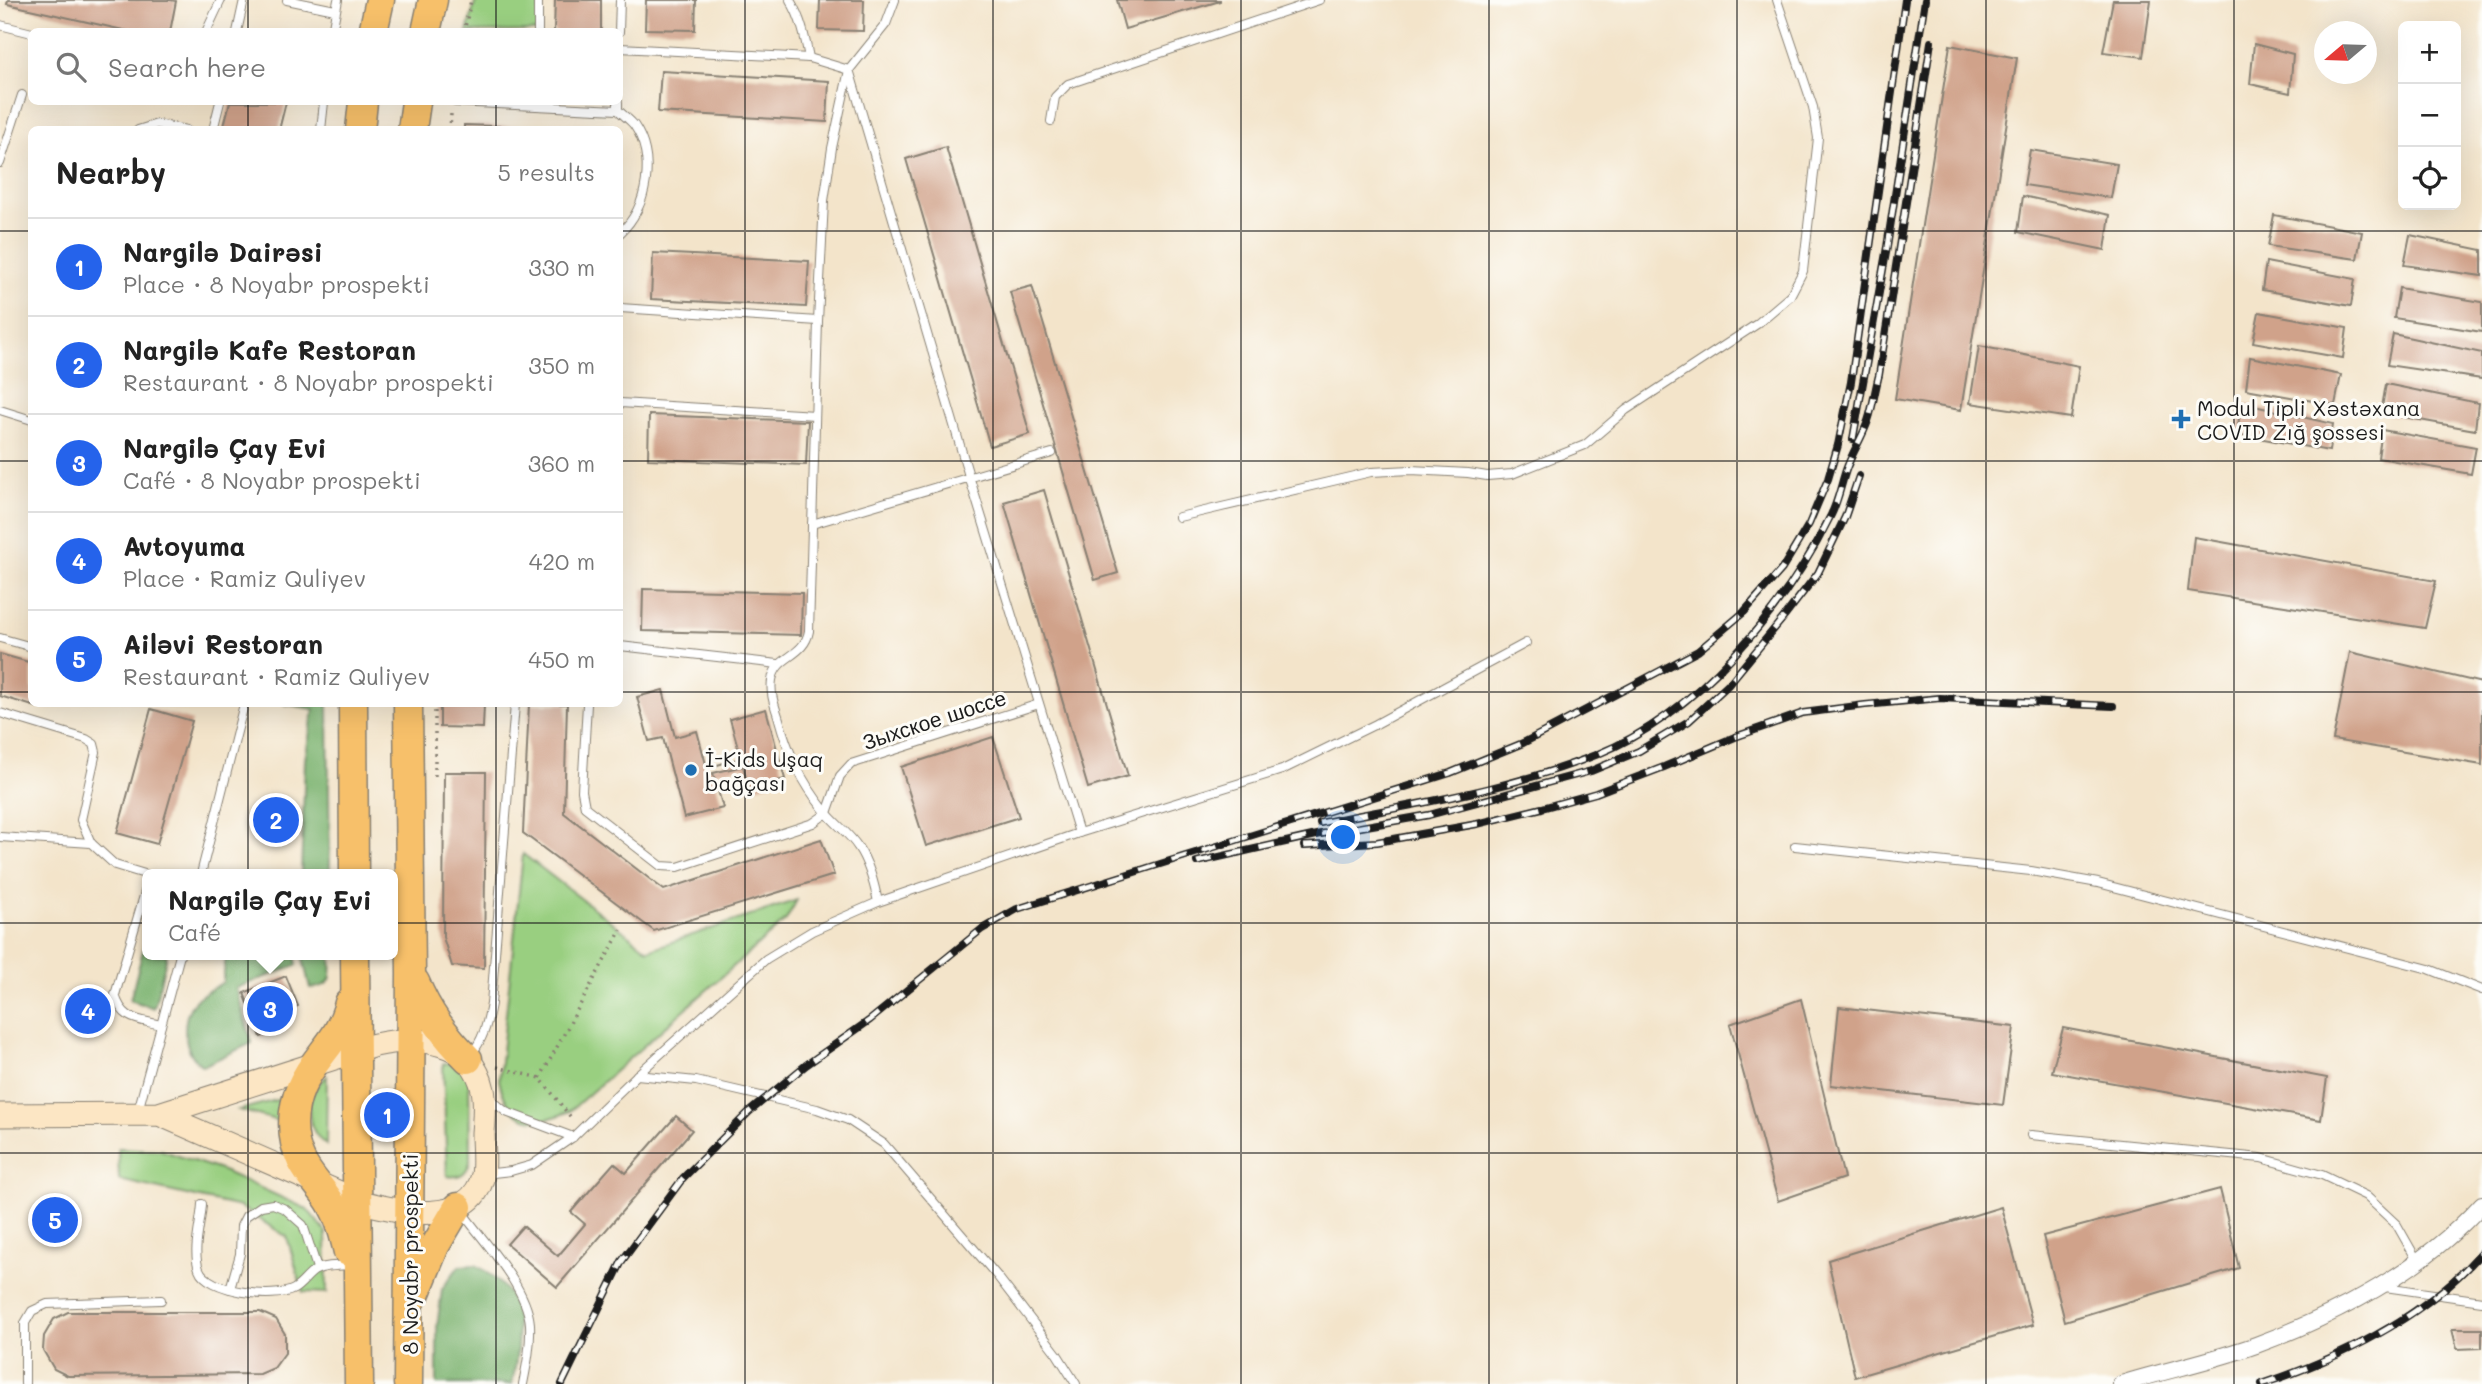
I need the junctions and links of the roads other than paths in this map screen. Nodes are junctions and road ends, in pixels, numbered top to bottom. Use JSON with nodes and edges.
{"nodes":[{"id":1,"x":222,"y":0,"type":"edge"},
{"id":2,"x":244,"y":0,"type":"edge"},
{"id":3,"x":286,"y":0,"type":"edge"},
{"id":4,"x":338,"y":0,"type":"edge"},
{"id":5,"x":380,"y":0,"type":"edge"},
{"id":6,"x":433,"y":0,"type":"edge"},
{"id":7,"x":538,"y":0,"type":"edge"},
{"id":8,"x":620,"y":0,"type":"edge"},
{"id":9,"x":790,"y":0,"type":"edge"},
{"id":10,"x":895,"y":0,"type":"edge"},
{"id":11,"x":1319,"y":0,"type":"edge"},
{"id":12,"x":1777,"y":0,"type":"edge"},
{"id":13,"x":335,"y":10,"type":"junction"},
{"id":14,"x":0,"y":25,"type":"edge"},
{"id":15,"x":208,"y":28,"type":"edge"},
{"id":16,"x":238,"y":28,"type":"edge"},
{"id":17,"x":333,"y":28,"type":"edge"},
{"id":18,"x":374,"y":28,"type":"edge"},
{"id":19,"x":427,"y":28,"type":"edge"},
{"id":20,"x":538,"y":28,"type":"edge"},
{"id":21,"x":620,"y":28,"type":"edge"},
{"id":22,"x":28,"y":32,"type":"edge"},
{"id":23,"x":623,"y":48,"type":"edge"},
{"id":24,"x":809,"y":58,"type":"junction"},
{"id":25,"x":849,"y":70,"type":"junction"},
{"id":26,"x":22,"y":95,"type":"dead end"},
{"id":27,"x":219,"y":105,"type":"edge"},
{"id":28,"x":324,"y":105,"type":"edge"},
{"id":29,"x":363,"y":105,"type":"edge"},
{"id":30,"x":416,"y":105,"type":"edge"},
{"id":31,"x":578,"y":105,"type":"edge"},
{"id":32,"x":618,"y":106,"type":"edge"},
{"id":33,"x":1051,"y":121,"type":"dead end"},
{"id":34,"x":214,"y":126,"type":"edge"},
{"id":35,"x":321,"y":126,"type":"edge"},
{"id":36,"x":360,"y":126,"type":"edge"},
{"id":37,"x":413,"y":126,"type":"edge"},
{"id":38,"x":0,"y":163,"type":"edge"},
{"id":39,"x":623,"y":229,"type":"edge"},
{"id":40,"x":623,"y":308,"type":"edge"},
{"id":41,"x":818,"y":321,"type":"junction"},
{"id":42,"x":623,"y":402,"type":"edge"},
{"id":43,"x":0,"y":410,"type":"edge"},
{"id":44,"x":815,"y":415,"type":"junction"},
{"id":45,"x":28,"y":419,"type":"edge"},
{"id":46,"x":1052,"y":453,"type":"dead end"},
{"id":47,"x":969,"y":476,"type":"junction"},
{"id":48,"x":1180,"y":517,"type":"dead end"},
{"id":49,"x":813,"y":524,"type":"junction"},
{"id":50,"x":0,"y":638,"type":"edge"},
{"id":51,"x":1525,"y":643,"type":"dead end"},
{"id":52,"x":28,"y":646,"type":"edge"},
{"id":53,"x":623,"y":646,"type":"edge"},
{"id":54,"x":779,"y":664,"type":"junction"},
{"id":55,"x":1039,"y":704,"type":"junction"},
{"id":56,"x":243,"y":707,"type":"edge"},
{"id":57,"x":353,"y":707,"type":"edge"},
{"id":58,"x":408,"y":707,"type":"edge"},
{"id":59,"x":515,"y":707,"type":"edge"},
{"id":60,"x":587,"y":707,"type":"edge"},
{"id":61,"x":0,"y":713,"type":"edge"},
{"id":62,"x":827,"y":813,"type":"junction"},
{"id":63,"x":1079,"y":833,"type":"junction"},
{"id":64,"x":0,"y":837,"type":"edge"},
{"id":65,"x":91,"y":843,"type":"junction"},
{"id":66,"x":1794,"y":846,"type":"dead end"},
{"id":67,"x":202,"y":869,"type":"edge"},
{"id":68,"x":354,"y":869,"type":"edge"},
{"id":69,"x":142,"y":872,"type":"edge"},
{"id":70,"x":878,"y":902,"type":"junction"},
{"id":71,"x":142,"y":903,"type":"edge"},
{"id":72,"x":179,"y":960,"type":"edge"},
{"id":73,"x":355,"y":967,"type":"edge"},
{"id":74,"x":411,"y":973,"type":"junction"},
{"id":75,"x":2482,"y":990,"type":"edge"},
{"id":76,"x":161,"y":1025,"type":"junction"},
{"id":77,"x":411,"y":1040,"type":"junction"},
{"id":78,"x":355,"y":1050,"type":"junction"},
{"id":79,"x":468,"y":1059,"type":"junction"},
{"id":80,"x":314,"y":1064,"type":"junction"},
{"id":81,"x":637,"y":1075,"type":"junction"},
{"id":82,"x":484,"y":1094,"type":"junction"},
{"id":83,"x":148,"y":1114,"type":"junction"},
{"id":84,"x":0,"y":1115,"type":"edge"},
{"id":85,"x":2031,"y":1135,"type":"dead end"},
{"id":86,"x":573,"y":1137,"type":"junction"},
{"id":87,"x":483,"y":1175,"type":"junction"},
{"id":88,"x":315,"y":1181,"type":"junction"},
{"id":89,"x":358,"y":1201,"type":"junction"},
{"id":90,"x":202,"y":1204,"type":"dead end"},
{"id":91,"x":2482,"y":1204,"type":"edge"},
{"id":92,"x":458,"y":1207,"type":"junction"},
{"id":93,"x":410,"y":1211,"type":"junction"},
{"id":94,"x":2418,"y":1262,"type":"junction"},
{"id":95,"x":351,"y":1265,"type":"junction"},
{"id":96,"x":317,"y":1268,"type":"junction"},
{"id":97,"x":2383,"y":1286,"type":"junction"},
{"id":98,"x":230,"y":1289,"type":"junction"},
{"id":99,"x":358,"y":1294,"type":"junction"},
{"id":100,"x":161,"y":1300,"type":"dead end"},
{"id":101,"x":2482,"y":1301,"type":"edge"},
{"id":102,"x":408,"y":1318,"type":"junction"},
{"id":103,"x":25,"y":1384,"type":"edge"},
{"id":104,"x":359,"y":1384,"type":"edge"},
{"id":105,"x":408,"y":1384,"type":"edge"},
{"id":106,"x":523,"y":1384,"type":"edge"},
{"id":107,"x":1076,"y":1384,"type":"edge"},
{"id":108,"x":2121,"y":1384,"type":"edge"}],
"edges":[{"from":1,"to":15,"type":"lane"},
{"from":2,"to":16,"type":"lane"},
{"from":3,"to":13,"type":"lane"},
{"from":4,"to":13,"type":"lane"},
{"from":5,"to":18,"type":"highway"},
{"from":6,"to":19,"type":"highway"},
{"from":7,"to":20,"type":"lane"},
{"from":8,"to":21,"type":"lane"},
{"from":9,"to":24,"type":"lane"},
{"from":10,"to":25,"type":"lane"},
{"from":11,"to":33,"type":"lane"},
{"from":12,"to":48,"type":"lane"},
{"from":13,"to":17,"type":"lane"},
{"from":14,"to":22,"type":"lane"},
{"from":23,"to":24,"type":"lane"},
{"from":24,"to":25,"type":"lane"},
{"from":25,"to":41,"type":"lane"},
{"from":25,"to":47,"type":"lane"},
{"from":26,"to":38,"type":"lane"},
{"from":27,"to":34,"type":"lane"},
{"from":28,"to":35,"type":"lane"},
{"from":29,"to":36,"type":"highway"},
{"from":30,"to":37,"type":"highway"},
{"from":31,"to":32,"type":"lane"},
{"from":32,"to":39,"type":"lane"},
{"from":40,"to":41,"type":"lane"},
{"from":41,"to":44,"type":"lane"},
{"from":42,"to":44,"type":"lane"},
{"from":43,"to":45,"type":"lane"},
{"from":44,"to":49,"type":"lane"},
{"from":46,"to":47,"type":"lane"},
{"from":47,"to":49,"type":"lane"},
{"from":47,"to":55,"type":"lane"},
{"from":49,"to":54,"type":"lane"},
{"from":50,"to":52,"type":"lane"},
{"from":51,"to":63,"type":"lane"},
{"from":53,"to":54,"type":"lane"},
{"from":54,"to":62,"type":"lane"},
{"from":55,"to":62,"type":"lane","name":"Зыхское шоссе"},
{"from":55,"to":63,"type":"lane"},
{"from":56,"to":67,"type":"lane"},
{"from":57,"to":68,"type":"highway"},
{"from":58,"to":74,"type":"highway","name":"8 Noyabr prospekti"},
{"from":59,"to":79,"type":"lane"},
{"from":60,"to":62,"type":"lane"},
{"from":61,"to":65,"type":"lane"},
{"from":62,"to":70,"type":"lane"},
{"from":63,"to":70,"type":"lane"},
{"from":64,"to":65,"type":"lane"},
{"from":65,"to":69,"type":"lane"},
{"from":66,"to":75,"type":"lane"},
{"from":70,"to":81,"type":"lane"},
{"from":71,"to":76,"type":"lane"},
{"from":72,"to":76,"type":"lane"},
{"from":73,"to":78,"type":"highway"},
{"from":73,"to":80,"type":"highway"},
{"from":74,"to":77,"type":"highway","name":"8 Noyabr prospekti"},
{"from":74,"to":79,"type":"highway"},
{"from":76,"to":83,"type":"lane"},
{"from":77,"to":78,"type":"main road"},
{"from":77,"to":79,"type":"main road"},
{"from":77,"to":93,"type":"highway","name":"8 Noyabr prospekti"},
{"from":78,"to":80,"type":"main road"},
{"from":78,"to":89,"type":"highway"},
{"from":79,"to":82,"type":"main road"},
{"from":80,"to":83,"type":"main road"},
{"from":80,"to":88,"type":"highway"},
{"from":81,"to":86,"type":"lane"},
{"from":81,"to":107,"type":"lane"},
{"from":82,"to":86,"type":"lane"},
{"from":82,"to":87,"type":"main road"},
{"from":83,"to":84,"type":"main road"},
{"from":83,"to":88,"type":"main road"},
{"from":85,"to":94,"type":"lane"},
{"from":86,"to":87,"type":"lane"},
{"from":87,"to":92,"type":"main road"},
{"from":88,"to":89,"type":"main road"},
{"from":88,"to":95,"type":"highway"},
{"from":89,"to":93,"type":"main road"},
{"from":89,"to":99,"type":"highway"},
{"from":90,"to":98,"type":"lane"},
{"from":91,"to":94,"type":"street"},
{"from":92,"to":93,"type":"main road"},
{"from":92,"to":102,"type":"highway"},
{"from":92,"to":106,"type":"lane"},
{"from":93,"to":102,"type":"highway","name":"8 Noyabr prospekti"},
{"from":94,"to":97,"type":"street"},
{"from":95,"to":96,"type":"lane"},
{"from":95,"to":99,"type":"highway"},
{"from":96,"to":98,"type":"lane"},
{"from":96,"to":98,"type":"lane"},
{"from":97,"to":101,"type":"lane"},
{"from":97,"to":108,"type":"street"},
{"from":99,"to":104,"type":"highway"},
{"from":100,"to":103,"type":"lane"},
{"from":102,"to":105,"type":"highway","name":"8 Noyabr prospekti"}]}
